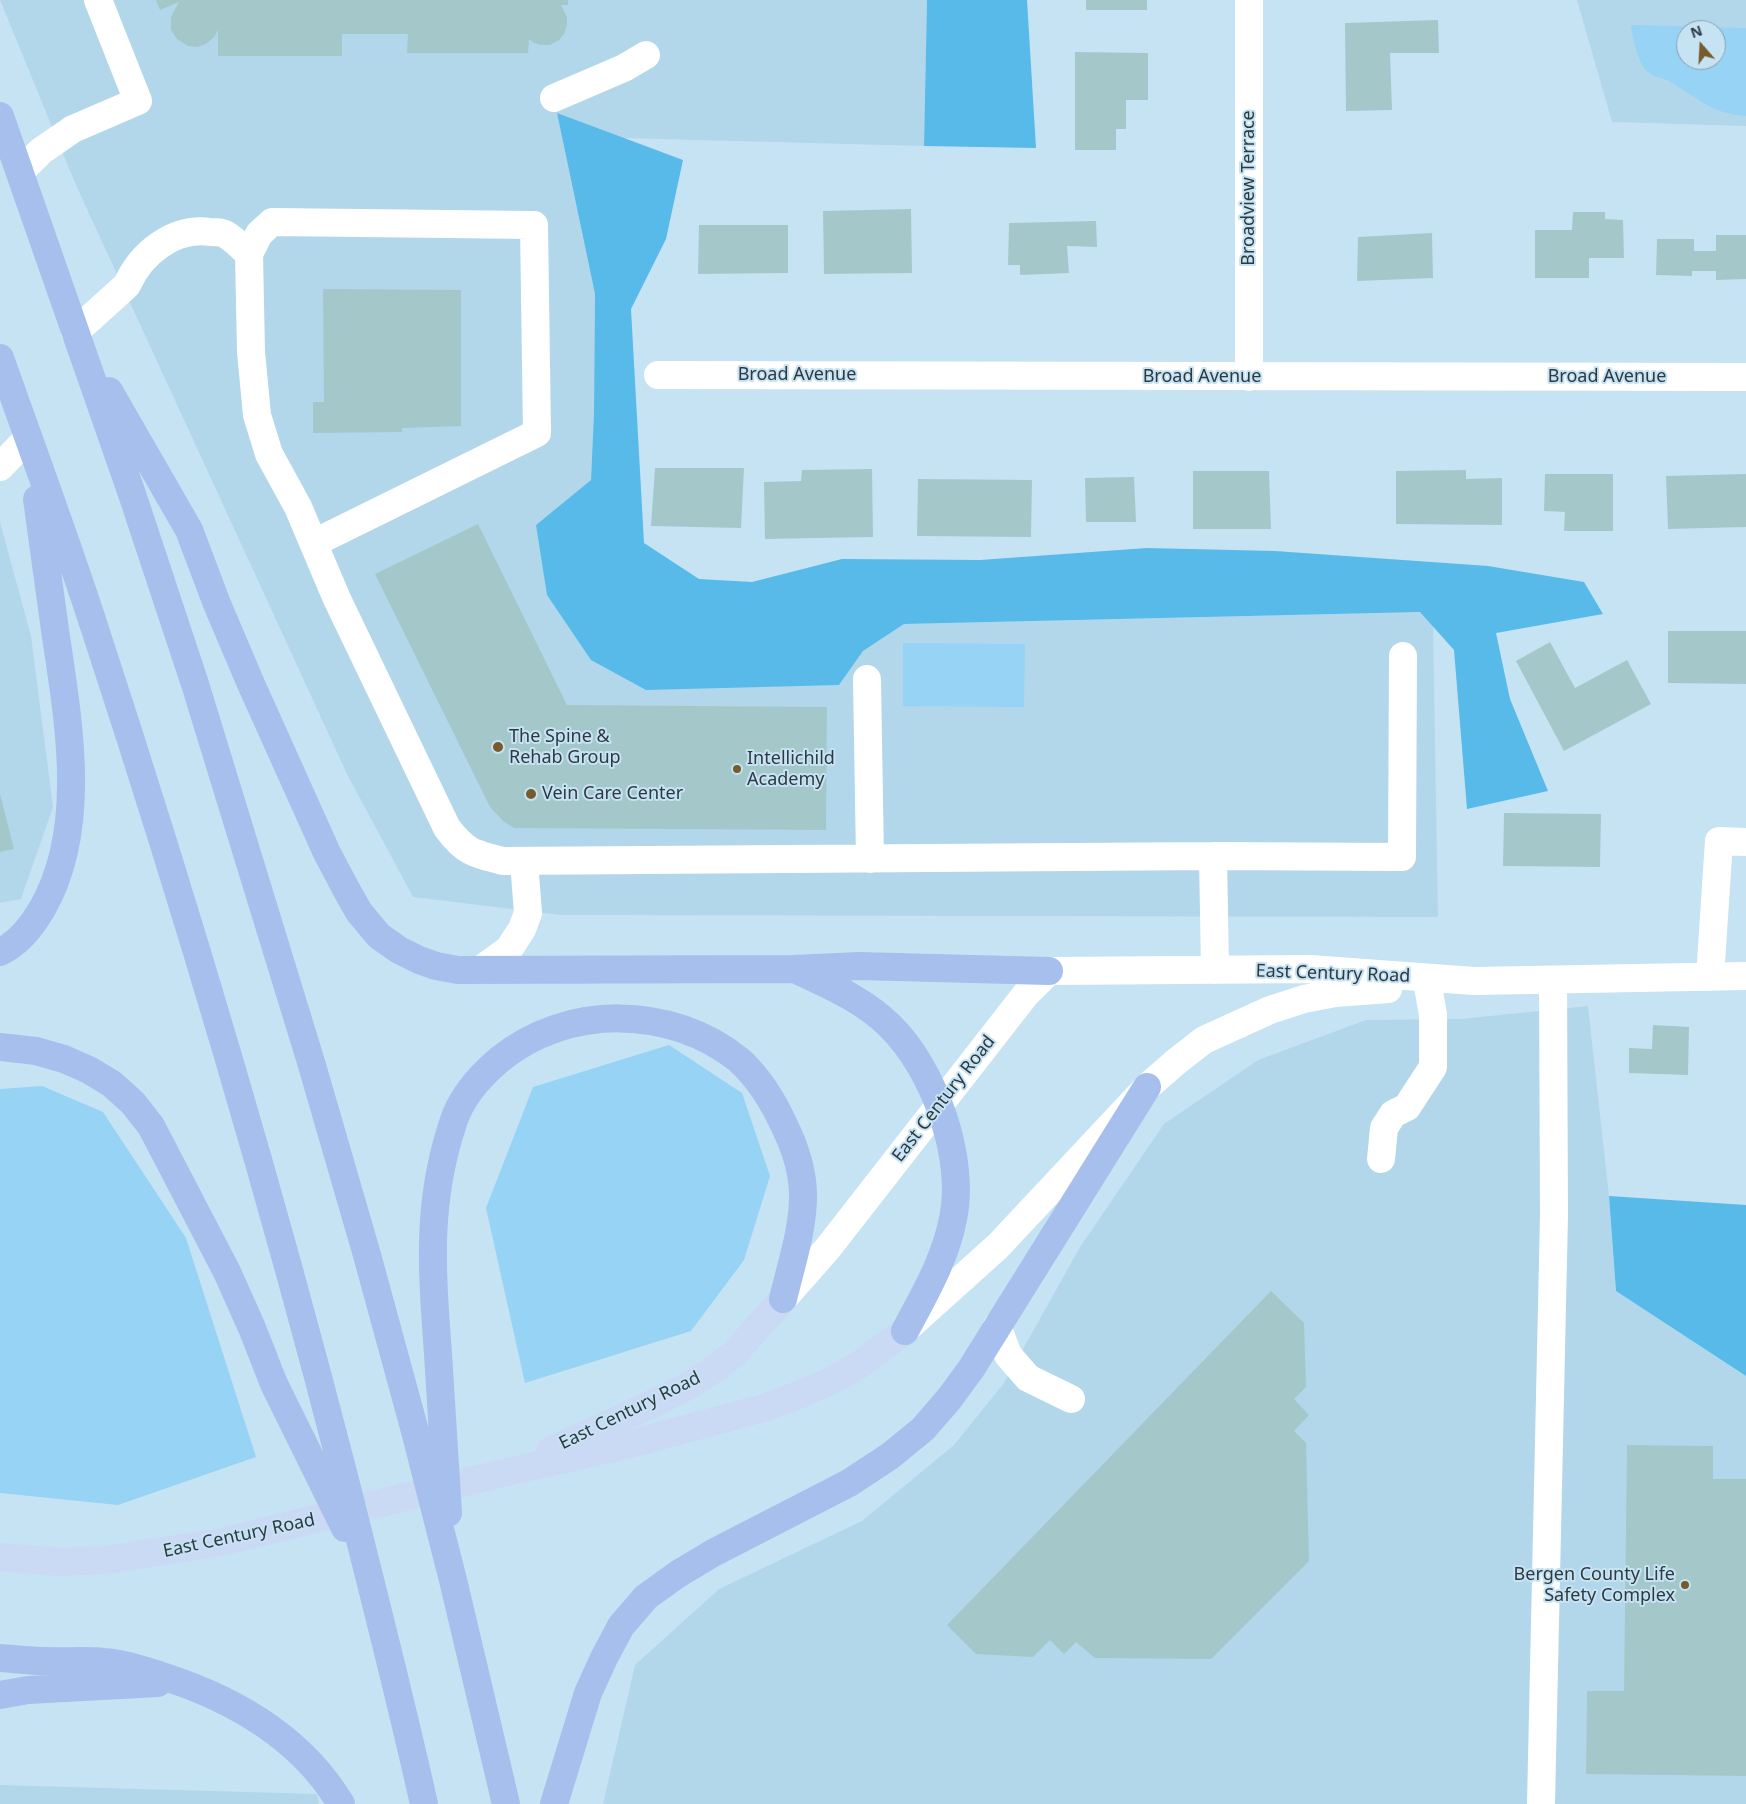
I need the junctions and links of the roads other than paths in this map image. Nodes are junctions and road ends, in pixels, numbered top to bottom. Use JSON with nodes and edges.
{"nodes":[{"id":1,"x":98,"y":0,"type":"edge"},
{"id":2,"x":1248,"y":0,"type":"edge"},
{"id":3,"x":646,"y":55,"type":"dead end"},
{"id":4,"x":554,"y":98,"type":"dead end"},
{"id":5,"x":0,"y":116,"type":"edge"},
{"id":6,"x":20,"y":171,"type":"junction"},
{"id":7,"x":249,"y":254,"type":"junction"},
{"id":8,"x":75,"y":332,"type":"junction"},
{"id":9,"x":0,"y":358,"type":"edge"},
{"id":10,"x":658,"y":375,"type":"dead end"},
{"id":11,"x":1249,"y":377,"type":"junction"},
{"id":12,"x":1746,"y":377,"type":"edge"},
{"id":13,"x":28,"y":438,"type":"junction"},
{"id":14,"x":0,"y":467,"type":"edge"},
{"id":15,"x":314,"y":543,"type":"junction"},
{"id":16,"x":1403,"y":656,"type":"dead end"},
{"id":17,"x":866,"y":679,"type":"dead end"},
{"id":18,"x":1746,"y":842,"type":"edge"},
{"id":19,"x":1213,"y":856,"type":"junction"},
{"id":20,"x":870,"y":859,"type":"junction"},
{"id":21,"x":524,"y":862,"type":"junction"},
{"id":22,"x":0,"y":952,"type":"edge"},
{"id":23,"x":793,"y":969,"type":"junction"},
{"id":24,"x":480,"y":970,"type":"junction"},
{"id":25,"x":1215,"y":970,"type":"junction"},
{"id":26,"x":1050,"y":971,"type":"junction"},
{"id":27,"x":1746,"y":976,"type":"edge"},
{"id":28,"x":1710,"y":977,"type":"junction"},
{"id":29,"x":1553,"y":980,"type":"junction"},
{"id":30,"x":1474,"y":981,"type":"junction"},
{"id":31,"x":1428,"y":986,"type":"junction"},
{"id":32,"x":0,"y":1047,"type":"edge"},
{"id":33,"x":1147,"y":1087,"type":"junction"},
{"id":34,"x":938,"y":1105,"type":"junction"},
{"id":35,"x":1381,"y":1159,"type":"dead end"},
{"id":36,"x":783,"y":1299,"type":"junction"},
{"id":37,"x":997,"y":1326,"type":"junction"},
{"id":38,"x":905,"y":1331,"type":"junction"},
{"id":39,"x":1071,"y":1399,"type":"dead end"},
{"id":40,"x":504,"y":1473,"type":"junction"},
{"id":41,"x":0,"y":1557,"type":"edge"},
{"id":42,"x":370,"y":1577,"type":"junction"},
{"id":43,"x":453,"y":1580,"type":"junction"},
{"id":44,"x":0,"y":1658,"type":"edge"},
{"id":45,"x":182,"y":1682,"type":"junction"},
{"id":46,"x":0,"y":1695,"type":"edge"},
{"id":47,"x":341,"y":1804,"type":"edge"},
{"id":48,"x":424,"y":1804,"type":"edge"},
{"id":49,"x":506,"y":1804,"type":"edge"},
{"id":50,"x":554,"y":1804,"type":"edge"},
{"id":51,"x":1541,"y":1804,"type":"edge"}],
"edges":[{"from":1,"to":6,"type":"street"},
{"from":2,"to":11,"type":"street","name":"Broadview Terrace"},
{"from":3,"to":4,"type":"street"},
{"from":5,"to":6,"type":"highway"},
{"from":6,"to":8,"type":"highway"},
{"from":7,"to":8,"type":"street"},
{"from":7,"to":15,"type":"street"},
{"from":7,"to":15,"type":"street"},
{"from":8,"to":24,"type":"highway"},
{"from":8,"to":43,"type":"highway"},
{"from":9,"to":13,"type":"highway"},
{"from":10,"to":11,"type":"street","name":"Broad Avenue"},
{"from":11,"to":12,"type":"street","name":"Broad Avenue"},
{"from":13,"to":14,"type":"street"},
{"from":13,"to":22,"type":"highway"},
{"from":13,"to":42,"type":"highway"},
{"from":15,"to":21,"type":"street"},
{"from":16,"to":19,"type":"street"},
{"from":17,"to":20,"type":"street"},
{"from":18,"to":28,"type":"street"},
{"from":19,"to":20,"type":"street"},
{"from":19,"to":25,"type":"street"},
{"from":20,"to":21,"type":"street"},
{"from":21,"to":24,"type":"street"},
{"from":23,"to":24,"type":"highway"},
{"from":23,"to":26,"type":"highway"},
{"from":23,"to":34,"type":"highway"},
{"from":25,"to":26,"type":"street","name":"East Century Road"},
{"from":25,"to":30,"type":"street","name":"East Century Road"},
{"from":26,"to":34,"type":"street","name":"East Century Road"},
{"from":27,"to":28,"type":"street","name":"East Century Road"},
{"from":28,"to":29,"type":"street","name":"East Century Road"},
{"from":29,"to":30,"type":"street","name":"East Century Road"},
{"from":29,"to":51,"type":"street"},
{"from":30,"to":31,"type":"street","name":"East Century Road"},
{"from":31,"to":33,"type":"street","name":"East Century Road"},
{"from":31,"to":35,"type":"street"},
{"from":32,"to":42,"type":"highway"},
{"from":33,"to":37,"type":"highway"},
{"from":33,"to":38,"type":"street","name":"East Century Road"},
{"from":34,"to":36,"type":"street","name":"East Century Road"},
{"from":34,"to":38,"type":"highway"},
{"from":36,"to":40,"type":"main road","name":"East Century Road"},
{"from":36,"to":43,"type":"highway"},
{"from":37,"to":39,"type":"street"},
{"from":37,"to":50,"type":"highway"},
{"from":38,"to":40,"type":"main road","name":"East Century Road"},
{"from":40,"to":41,"type":"main road","name":"East Century Road"},
{"from":42,"to":48,"type":"highway"},
{"from":43,"to":49,"type":"highway"},
{"from":44,"to":45,"type":"highway"},
{"from":45,"to":46,"type":"highway"},
{"from":45,"to":47,"type":"highway"}]}
